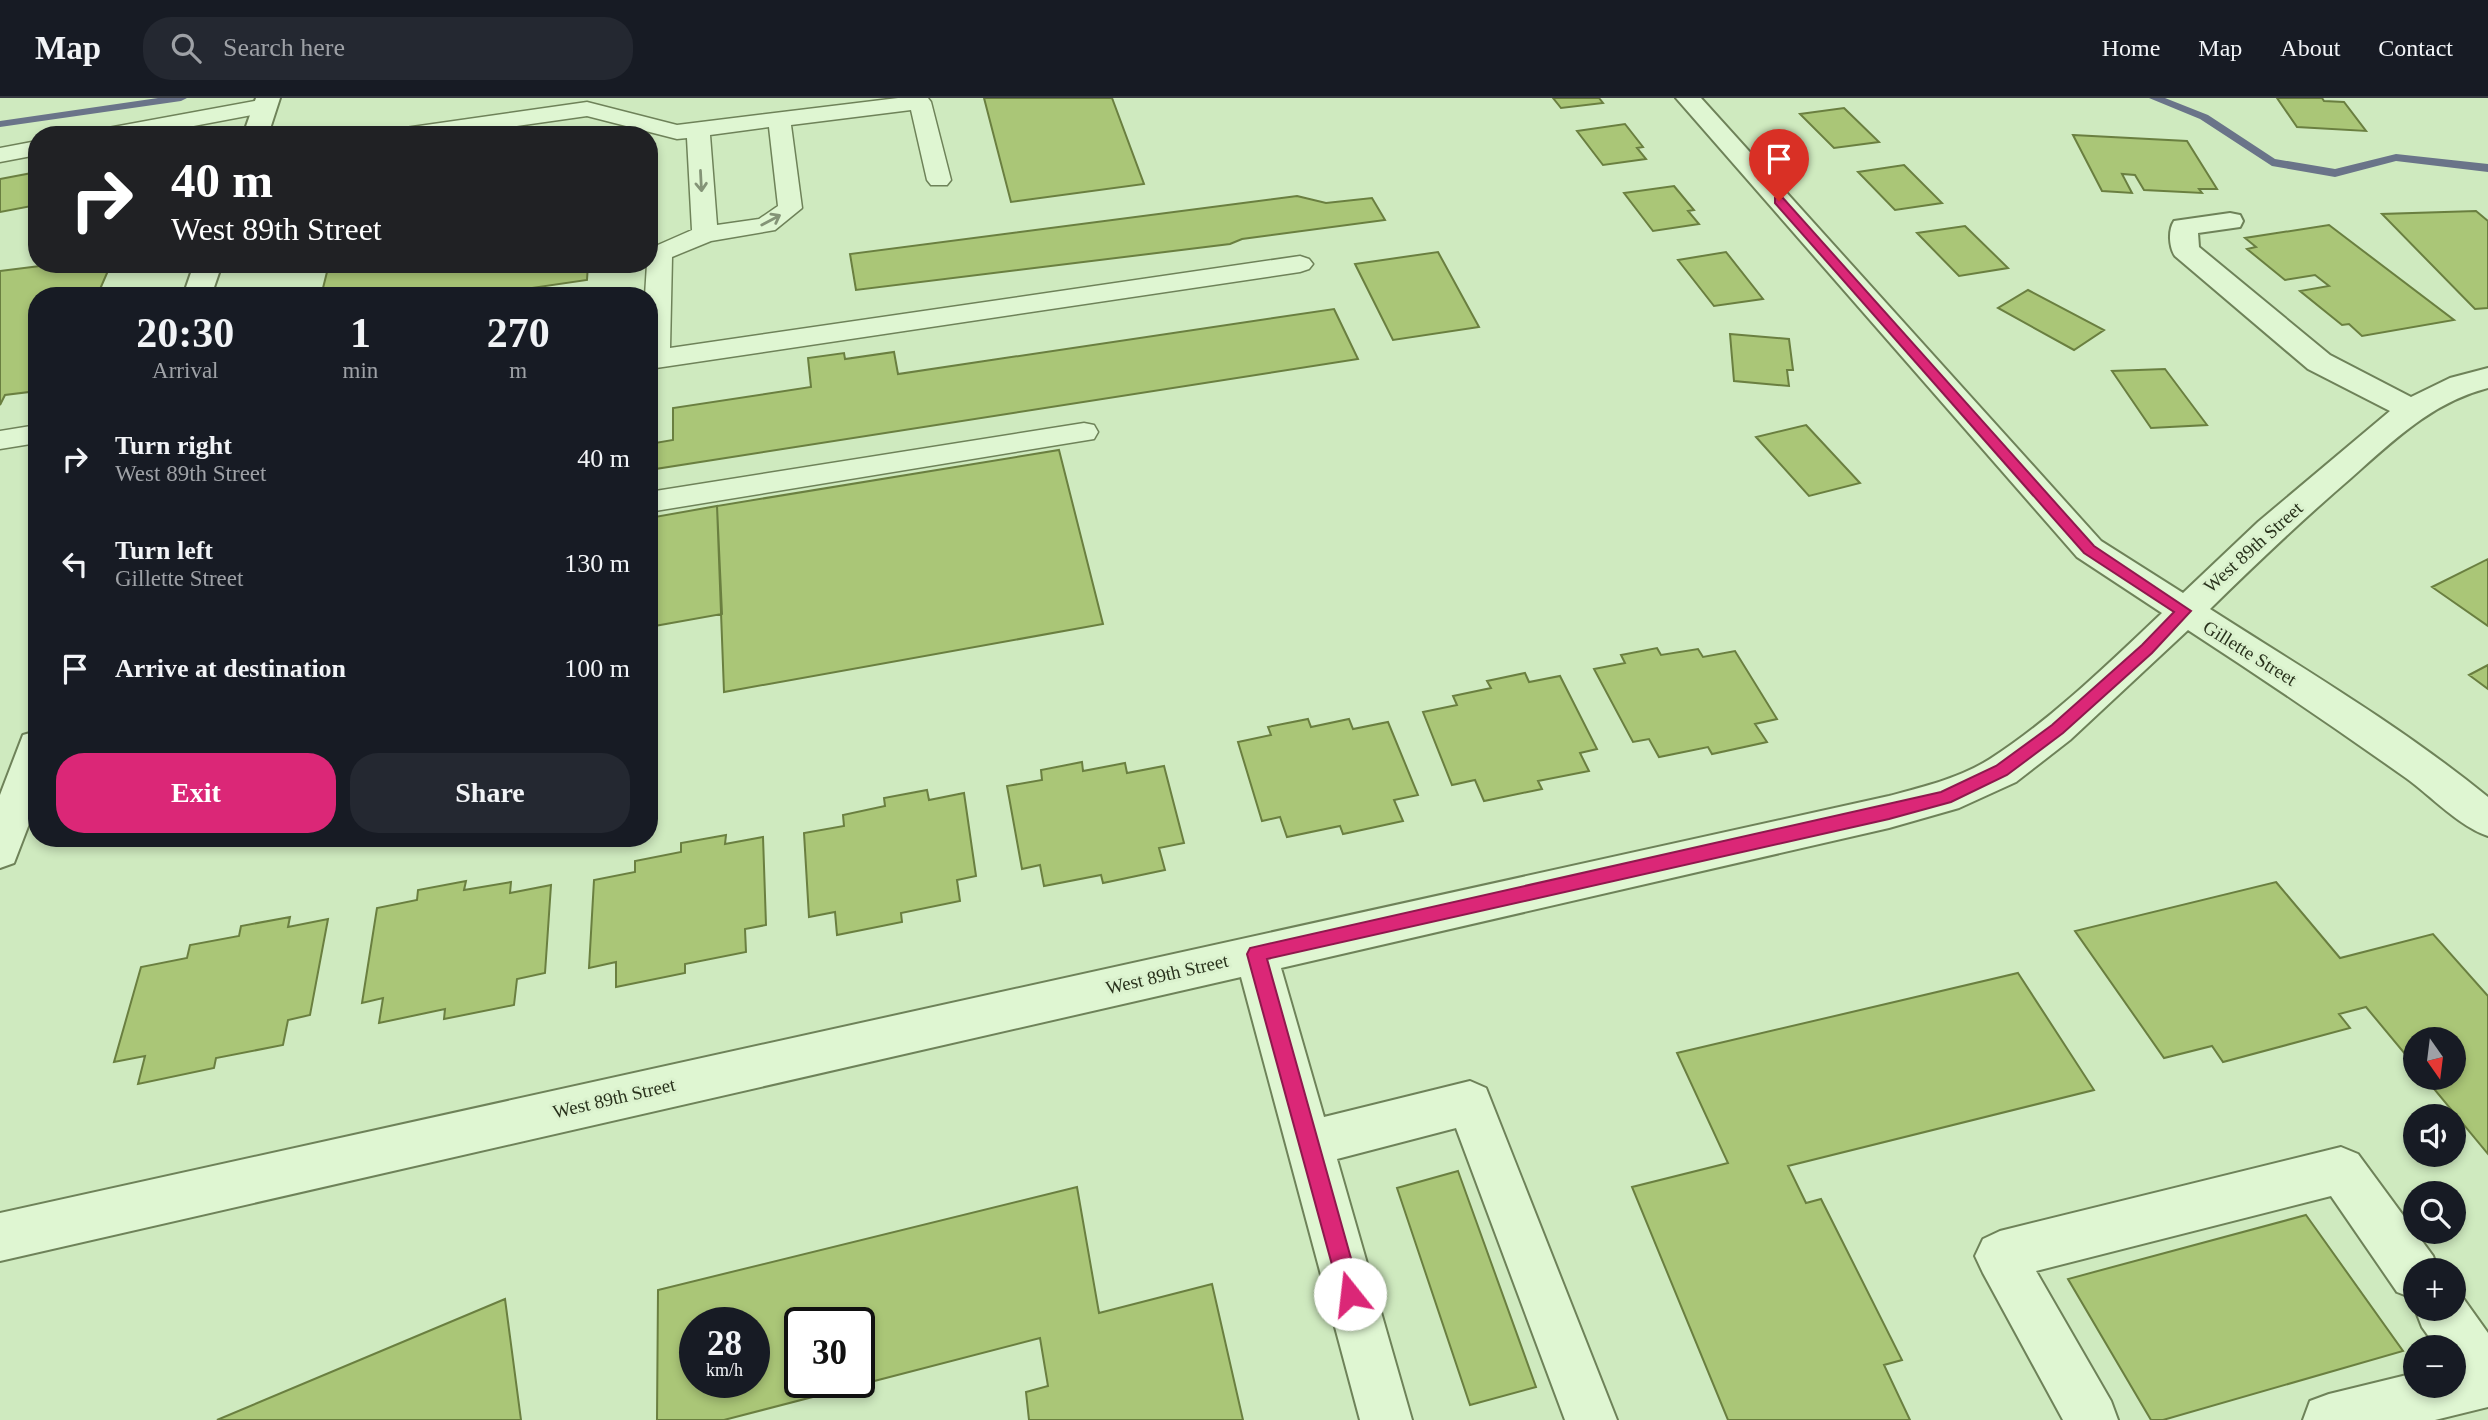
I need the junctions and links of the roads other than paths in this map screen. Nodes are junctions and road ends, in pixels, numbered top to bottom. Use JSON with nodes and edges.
{"nodes":[{"id":1,"x":1688,"y":98,"type":"edge"},
{"id":2,"x":267,"y":102,"type":"edge"},
{"id":3,"x":779,"y":119,"type":"junction"},
{"id":4,"x":151,"y":126,"type":"edge"},
{"id":5,"x":258,"y":126,"type":"edge"},
{"id":6,"x":468,"y":126,"type":"edge"},
{"id":7,"x":654,"y":126,"type":"edge"},
{"id":8,"x":658,"y":127,"type":"edge"},
{"id":9,"x":698,"y":129,"type":"junction"},
{"id":10,"x":28,"y":150,"type":"edge"},
{"id":11,"x":0,"y":155,"type":"edge"},
{"id":12,"x":939,"y":180,"type":"dead end"},
{"id":13,"x":2230,"y":221,"type":"dead end"},
{"id":14,"x":705,"y":234,"type":"junction"},
{"id":15,"x":1300,"y":264,"type":"dead end"},
{"id":16,"x":658,"y":287,"type":"edge"},
{"id":17,"x":658,"y":358,"type":"edge"},
{"id":18,"x":2488,"y":378,"type":"edge"},
{"id":19,"x":2411,"y":409,"type":"junction"},
{"id":20,"x":1084,"y":432,"type":"dead end"},
{"id":21,"x":28,"y":435,"type":"edge"},
{"id":22,"x":0,"y":440,"type":"edge"},
{"id":23,"x":658,"y":501,"type":"edge"},
{"id":24,"x":2183,"y":611,"type":"junction"},
{"id":25,"x":28,"y":778,"type":"edge"},
{"id":26,"x":2488,"y":820,"type":"edge"},
{"id":27,"x":0,"y":851,"type":"edge"},
{"id":28,"x":1256,"y":954,"type":"junction"},
{"id":29,"x":1308,"y":1143,"type":"junction"},
{"id":30,"x":0,"y":1237,"type":"edge"},
{"id":31,"x":2404,"y":1258,"type":"edge"},
{"id":32,"x":2448,"y":1321,"type":"edge"},
{"id":33,"x":2488,"y":1378,"type":"edge"},
{"id":34,"x":1385,"y":1420,"type":"edge"},
{"id":35,"x":1591,"y":1420,"type":"edge"},
{"id":36,"x":2092,"y":1420,"type":"edge"},
{"id":37,"x":2329,"y":1420,"type":"edge"}],
"edges":[{"from":1,"to":24,"type":"street","name":"Gillette Street"},
{"from":2,"to":4,"type":"lane"},
{"from":2,"to":5,"type":"street"},
{"from":3,"to":9,"type":"lane"},
{"from":3,"to":12,"type":"lane"},
{"from":14,"to":3,"type":"lane","one_way":true},
{"from":6,"to":7,"type":"lane"},
{"from":8,"to":9,"type":"lane"},
{"from":9,"to":14,"type":"lane","one_way":true},
{"from":10,"to":11,"type":"lane"},
{"from":13,"to":19,"type":"street"},
{"from":14,"to":16,"type":"lane"},
{"from":15,"to":17,"type":"lane"},
{"from":18,"to":19,"type":"street","name":"West 89th Street"},
{"from":19,"to":24,"type":"street","name":"West 89th Street"},
{"from":20,"to":23,"type":"lane"},
{"from":21,"to":22,"type":"lane"},
{"from":24,"to":26,"type":"street","name":"Gillette Street"},
{"from":24,"to":28,"type":"street","name":"West 89th Street"},
{"from":25,"to":27,"type":"street"},
{"from":28,"to":29,"type":"street"},
{"from":28,"to":30,"type":"street","name":"West 89th Street"},
{"from":29,"to":34,"type":"street"},
{"from":29,"to":35,"type":"street"},
{"from":31,"to":36,"type":"street"},
{"from":32,"to":33,"type":"street"},
{"from":33,"to":37,"type":"street"}]}
